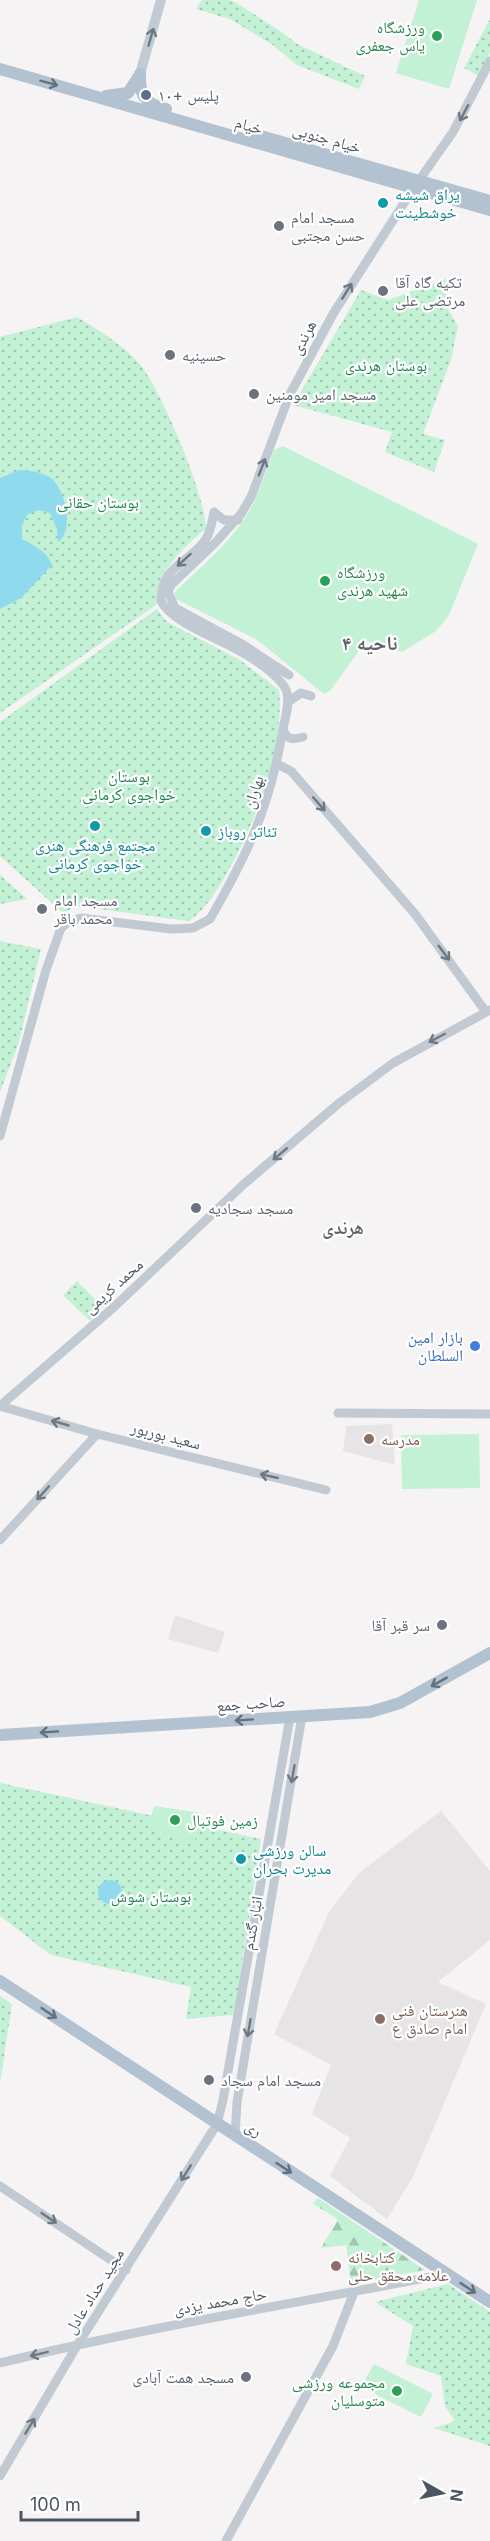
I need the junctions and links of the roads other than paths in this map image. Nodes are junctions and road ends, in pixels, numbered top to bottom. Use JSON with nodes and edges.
{"nodes":[{"id":1,"x":161,"y":0,"type":"edge"},
{"id":2,"x":490,"y":61,"type":"edge"},
{"id":3,"x":0,"y":69,"type":"edge"},
{"id":4,"x":140,"y":74,"type":"junction"},
{"id":5,"x":99,"y":96,"type":"junction"},
{"id":6,"x":417,"y":185,"type":"junction"},
{"id":7,"x":490,"y":201,"type":"edge"},
{"id":8,"x":490,"y":210,"type":"edge"},
{"id":9,"x":238,"y":520,"type":"junction"},
{"id":10,"x":289,"y":675,"type":"dead end"},
{"id":11,"x":311,"y":696,"type":"dead end"},
{"id":12,"x":288,"y":702,"type":"junction"},
{"id":13,"x":283,"y":729,"type":"junction"},
{"id":14,"x":303,"y":737,"type":"dead end"},
{"id":15,"x":277,"y":764,"type":"junction"},
{"id":16,"x":489,"y":1011,"type":"edge"},
{"id":17,"x":0,"y":1136,"type":"edge"},
{"id":18,"x":0,"y":1406,"type":"edge"},
{"id":19,"x":338,"y":1413,"type":"dead end"},
{"id":20,"x":490,"y":1414,"type":"edge"},
{"id":21,"x":97,"y":1434,"type":"junction"},
{"id":22,"x":326,"y":1490,"type":"dead end"},
{"id":23,"x":0,"y":1540,"type":"edge"},
{"id":24,"x":490,"y":1653,"type":"edge"},
{"id":25,"x":296,"y":1717,"type":"junction"},
{"id":26,"x":0,"y":1735,"type":"edge"},
{"id":27,"x":0,"y":1981,"type":"edge"},
{"id":28,"x":242,"y":1995,"type":"junction"},
{"id":29,"x":254,"y":1998,"type":"junction"},
{"id":30,"x":217,"y":2124,"type":"junction"},
{"id":31,"x":236,"y":2136,"type":"junction"},
{"id":32,"x":0,"y":2186,"type":"edge"},
{"id":33,"x":126,"y":2270,"type":"junction"},
{"id":34,"x":446,"y":2274,"type":"junction"},
{"id":35,"x":354,"y":2292,"type":"junction"},
{"id":36,"x":490,"y":2302,"type":"edge"},
{"id":37,"x":78,"y":2344,"type":"junction"},
{"id":38,"x":0,"y":2363,"type":"edge"},
{"id":39,"x":0,"y":2476,"type":"edge"},
{"id":40,"x":226,"y":2541,"type":"edge"}],
"edges":[{"from":4,"to":1,"type":"main road","one_way":true},
{"from":2,"to":6,"type":"street","name":"هرندی","one_way":true},
{"from":3,"to":5,"type":"main road","name":"خیام","one_way":true},
{"from":4,"to":5,"type":"main road"},
{"from":4,"to":6,"type":"main road","name":"خیام جنوبی"},
{"from":5,"to":6,"type":"main road","name":"خیام"},
{"from":6,"to":7,"type":"main road","name":"خیام جنوبی"},
{"from":6,"to":8,"type":"main road","name":"خیام"},
{"from":9,"to":6,"type":"street","name":"هرندی","one_way":true},
{"from":9,"to":10,"type":"street"},
{"from":9,"to":12,"type":"street","one_way":true},
{"from":11,"to":12,"type":"street"},
{"from":12,"to":13,"type":"street","name":"بهاران"},
{"from":13,"to":14,"type":"street"},
{"from":13,"to":15,"type":"street","name":"بهاران"},
{"from":15,"to":16,"type":"street","one_way":true},
{"from":15,"to":17,"type":"street","name":"بهاران"},
{"from":16,"to":18,"type":"street","name":"محمد کریمی","one_way":true},
{"from":21,"to":18,"type":"street","name":"سعید بوربور","one_way":true},
{"from":19,"to":20,"type":"street"},
{"from":22,"to":21,"type":"street","name":"سعید بوربور","one_way":true},
{"from":21,"to":23,"type":"street","one_way":true},
{"from":24,"to":25,"type":"main road","name":"صاحب جمع","one_way":true},
{"from":25,"to":26,"type":"main road","name":"صاحب جمع","one_way":true},
{"from":25,"to":28,"type":"street","name":"انبار گندم"},
{"from":25,"to":29,"type":"street","name":"انبار گندم","one_way":true},
{"from":27,"to":30,"type":"main road","name":"ری","one_way":true},
{"from":28,"to":29,"type":"street"},
{"from":28,"to":30,"type":"street","name":"انبار گندم"},
{"from":29,"to":31,"type":"street","name":"انبار گندم","one_way":true},
{"from":30,"to":31,"type":"main road","name":"ری"},
{"from":30,"to":33,"type":"street","name":"مجید حداد عادل","one_way":true},
{"from":31,"to":34,"type":"main road","name":"ری","one_way":true},
{"from":32,"to":33,"type":"street","one_way":true},
{"from":33,"to":37,"type":"street","name":"مجید حداد عادل"},
{"from":34,"to":35,"type":"street","name":"حاج محمد یزدی"},
{"from":34,"to":36,"type":"main road","name":"ری","one_way":true},
{"from":35,"to":37,"type":"street","name":"حاج محمد یزدی"},
{"from":35,"to":40,"type":"street"},
{"from":37,"to":38,"type":"street","name":"حاج محمد یزدی","one_way":true},
{"from":39,"to":37,"type":"street","name":"مجید حداد عادل","one_way":true}]}
